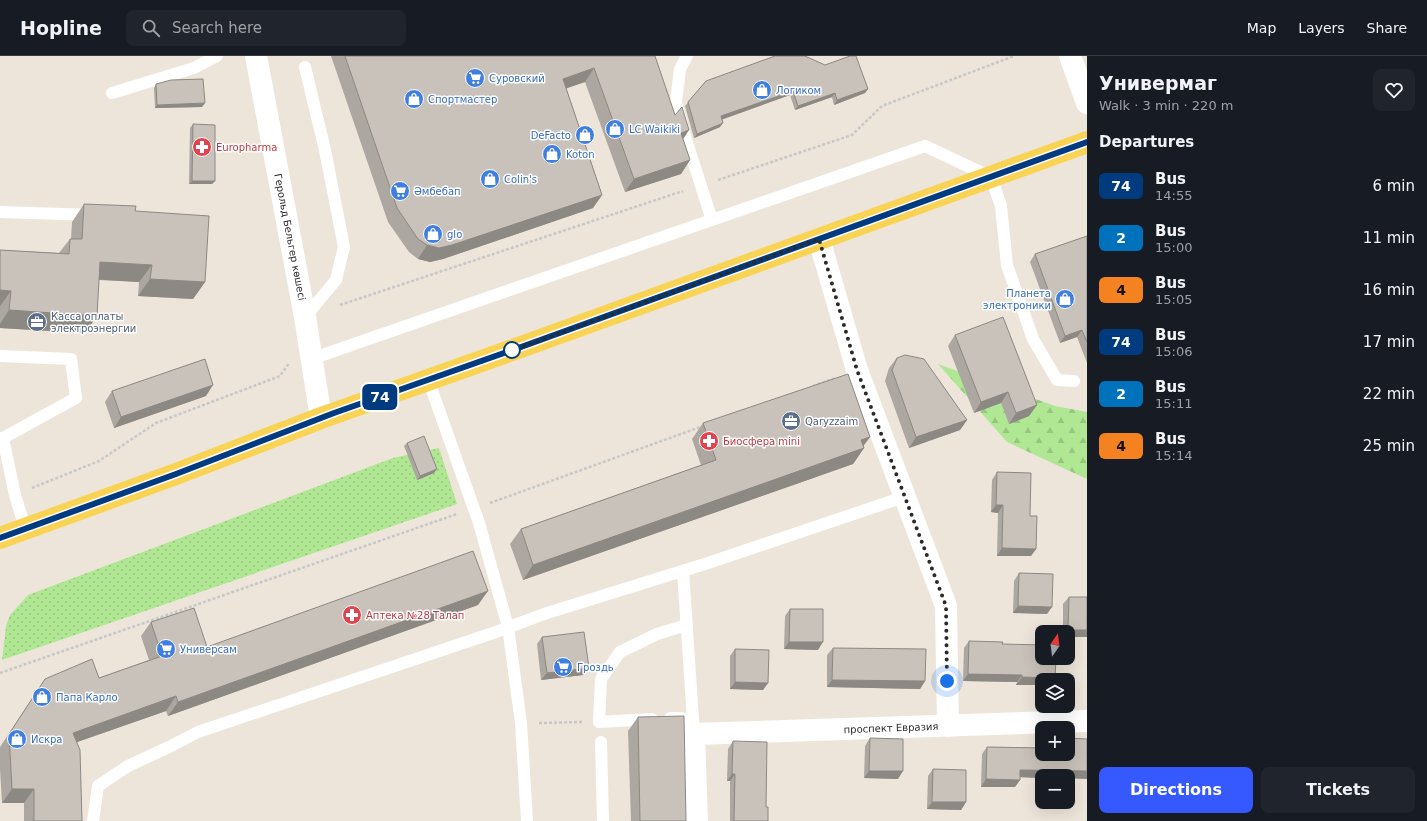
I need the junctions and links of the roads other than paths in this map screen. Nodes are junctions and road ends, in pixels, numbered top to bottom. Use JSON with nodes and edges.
{"nodes":[{"id":1,"x":217,"y":56,"type":"edge"},
{"id":2,"x":256,"y":56,"type":"edge"},
{"id":3,"x":687,"y":56,"type":"edge"},
{"id":4,"x":1070,"y":56,"type":"edge"},
{"id":5,"x":304,"y":67,"type":"dead end"},
{"id":6,"x":112,"y":93,"type":"dead end"},
{"id":7,"x":1087,"y":103,"type":"edge"},
{"id":8,"x":1087,"y":142,"type":"edge"},
{"id":9,"x":991,"y":177,"type":"junction"},
{"id":10,"x":0,"y":212,"type":"edge"},
{"id":11,"x":104,"y":215,"type":"edge"},
{"id":12,"x":712,"y":220,"type":"junction"},
{"id":13,"x":819,"y":239,"type":"junction"},
{"id":14,"x":306,"y":317,"type":"junction"},
{"id":15,"x":0,"y":356,"type":"edge"},
{"id":16,"x":302,"y":358,"type":"junction"},
{"id":17,"x":428,"y":379,"type":"junction"},
{"id":18,"x":1074,"y":381,"type":"dead end"},
{"id":19,"x":321,"y":418,"type":"junction"},
{"id":20,"x":1,"y":438,"type":"edge"},
{"id":21,"x":904,"y":497,"type":"junction"},
{"id":22,"x":25,"y":528,"type":"junction"},
{"id":23,"x":0,"y":538,"type":"edge"},
{"id":24,"x":683,"y":571,"type":"junction"},
{"id":25,"x":687,"y":625,"type":"junction"},
{"id":26,"x":508,"y":627,"type":"junction"},
{"id":27,"x":1087,"y":721,"type":"edge"},
{"id":28,"x":948,"y":726,"type":"junction"},
{"id":29,"x":694,"y":734,"type":"junction"},
{"id":30,"x":601,"y":742,"type":"dead end"},
{"id":31,"x":92,"y":821,"type":"edge"},
{"id":32,"x":528,"y":821,"type":"edge"},
{"id":33,"x":603,"y":821,"type":"edge"},
{"id":34,"x":697,"y":821,"type":"edge"}],
"edges":[{"from":1,"to":6,"type":"lane"},
{"from":2,"to":14,"type":"street","name":"Герольд Бельгер көшесі"},
{"from":3,"to":12,"type":"lane"},
{"from":4,"to":7,"type":"street"},
{"from":5,"to":14,"type":"lane"},
{"from":8,"to":9,"type":"main road"},
{"from":9,"to":12,"type":"lane"},
{"from":9,"to":13,"type":"main road"},
{"from":9,"to":18,"type":"lane"},
{"from":10,"to":11,"type":"lane"},
{"from":12,"to":16,"type":"lane"},
{"from":13,"to":17,"type":"main road"},
{"from":13,"to":21,"type":"street"},
{"from":14,"to":16,"type":"street","name":"Герольд Бельгер көшесі"},
{"from":15,"to":20,"type":"lane"},
{"from":16,"to":19,"type":"street","name":"Герольд Бельгер көшесі"},
{"from":17,"to":19,"type":"main road"},
{"from":17,"to":26,"type":"lane"},
{"from":19,"to":22,"type":"main road"},
{"from":20,"to":22,"type":"lane"},
{"from":21,"to":24,"type":"lane"},
{"from":21,"to":28,"type":"street"},
{"from":22,"to":23,"type":"main road"},
{"from":24,"to":25,"type":"lane"},
{"from":24,"to":26,"type":"lane"},
{"from":25,"to":29,"type":"lane"},
{"from":25,"to":29,"type":"lane"},
{"from":26,"to":31,"type":"lane"},
{"from":26,"to":32,"type":"lane"},
{"from":27,"to":28,"type":"street","name":"проспект Евразия"},
{"from":28,"to":29,"type":"street","name":"проспект Евразия"},
{"from":29,"to":34,"type":"street"},
{"from":30,"to":33,"type":"lane"}]}
